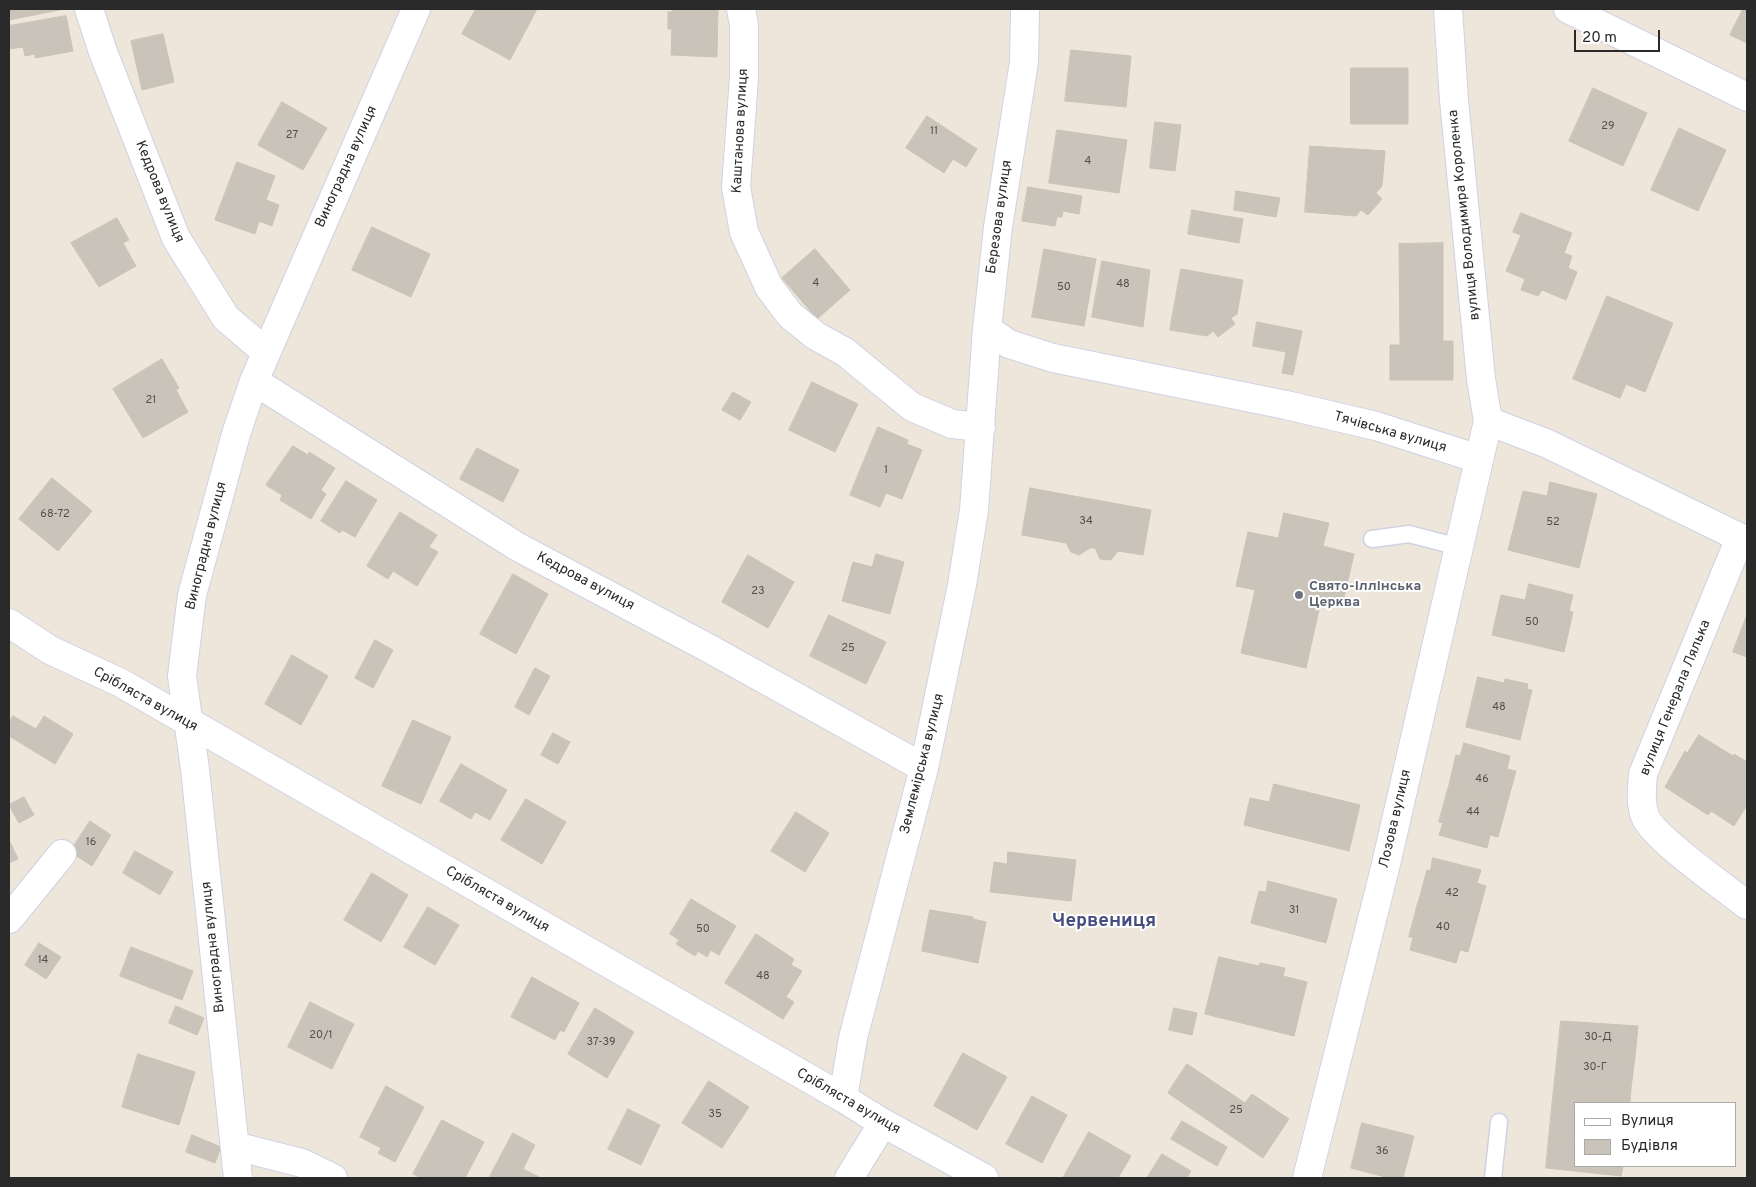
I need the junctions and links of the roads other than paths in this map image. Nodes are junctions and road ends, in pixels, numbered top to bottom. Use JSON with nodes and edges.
{"nodes":[{"id":1,"x":89,"y":9,"type":"edge"},
{"id":2,"x":416,"y":9,"type":"edge"},
{"id":3,"x":741,"y":9,"type":"edge"},
{"id":4,"x":1025,"y":9,"type":"edge"},
{"id":5,"x":1448,"y":9,"type":"edge"},
{"id":6,"x":1568,"y":9,"type":"edge"},
{"id":7,"x":1747,"y":97,"type":"edge"},
{"id":8,"x":987,"y":329,"type":"junction"},
{"id":9,"x":266,"y":352,"type":"junction"},
{"id":10,"x":254,"y":381,"type":"junction"},
{"id":11,"x":1488,"y":421,"type":"junction"},
{"id":12,"x":981,"y":427,"type":"junction"},
{"id":13,"x":1479,"y":459,"type":"junction"},
{"id":14,"x":1372,"y":539,"type":"dead end"},
{"id":15,"x":1744,"y":540,"type":"edge"},
{"id":16,"x":1459,"y":547,"type":"junction"},
{"id":17,"x":9,"y":623,"type":"edge"},
{"id":18,"x":187,"y":723,"type":"junction"},
{"id":19,"x":924,"y":768,"type":"junction"},
{"id":20,"x":62,"y":854,"type":"dead end"},
{"id":21,"x":1747,"y":905,"type":"edge"},
{"id":22,"x":9,"y":919,"type":"edge"},
{"id":23,"x":843,"y":1098,"type":"junction"},
{"id":24,"x":1499,"y":1122,"type":"dead end"},
{"id":25,"x":883,"y":1123,"type":"junction"},
{"id":26,"x":235,"y":1146,"type":"junction"},
{"id":27,"x":238,"y":1178,"type":"edge"},
{"id":28,"x":333,"y":1178,"type":"edge"},
{"id":29,"x":849,"y":1178,"type":"edge"},
{"id":30,"x":984,"y":1178,"type":"edge"},
{"id":31,"x":1307,"y":1178,"type":"edge"},
{"id":32,"x":1493,"y":1178,"type":"edge"}],
"edges":[{"from":1,"to":9,"type":"street","name":"Кедрова вулиця"},
{"from":2,"to":9,"type":"street","name":"Виноградна вулиця"},
{"from":3,"to":12,"type":"street","name":"Каштанова вулиця"},
{"from":4,"to":8,"type":"street","name":"Березова вулиця"},
{"from":5,"to":11,"type":"street","name":"вулиця Володимира Короленка"},
{"from":6,"to":7,"type":"street"},
{"from":8,"to":12,"type":"street","name":"Березова вулиця"},
{"from":8,"to":13,"type":"street","name":"Тячівська вулиця"},
{"from":9,"to":10,"type":"street","name":"Виноградна вулиця"},
{"from":10,"to":18,"type":"street","name":"Виноградна вулиця"},
{"from":10,"to":19,"type":"street","name":"Кедрова вулиця"},
{"from":11,"to":13,"type":"street"},
{"from":11,"to":15,"type":"street"},
{"from":12,"to":19,"type":"street","name":"Землемірська вулиця"},
{"from":13,"to":16,"type":"street","name":"Лозова вулиця"},
{"from":14,"to":16,"type":"lane"},
{"from":15,"to":21,"type":"street","name":"вулиця Генерала Лялька"},
{"from":16,"to":31,"type":"street","name":"Лозова вулиця"},
{"from":17,"to":18,"type":"street","name":"Срібляста вулиця"},
{"from":18,"to":23,"type":"street","name":"Срібляста вулиця"},
{"from":18,"to":26,"type":"street","name":"Виноградна вулиця"},
{"from":19,"to":23,"type":"street","name":"Землемірська вулиця"},
{"from":20,"to":22,"type":"street"},
{"from":23,"to":25,"type":"street","name":"Срібляста вулиця"},
{"from":24,"to":32,"type":"lane"},
{"from":25,"to":29,"type":"street"},
{"from":25,"to":30,"type":"street","name":"Срібляста вулиця"},
{"from":26,"to":27,"type":"street","name":"Виноградна вулиця"},
{"from":26,"to":28,"type":"street"}]}
